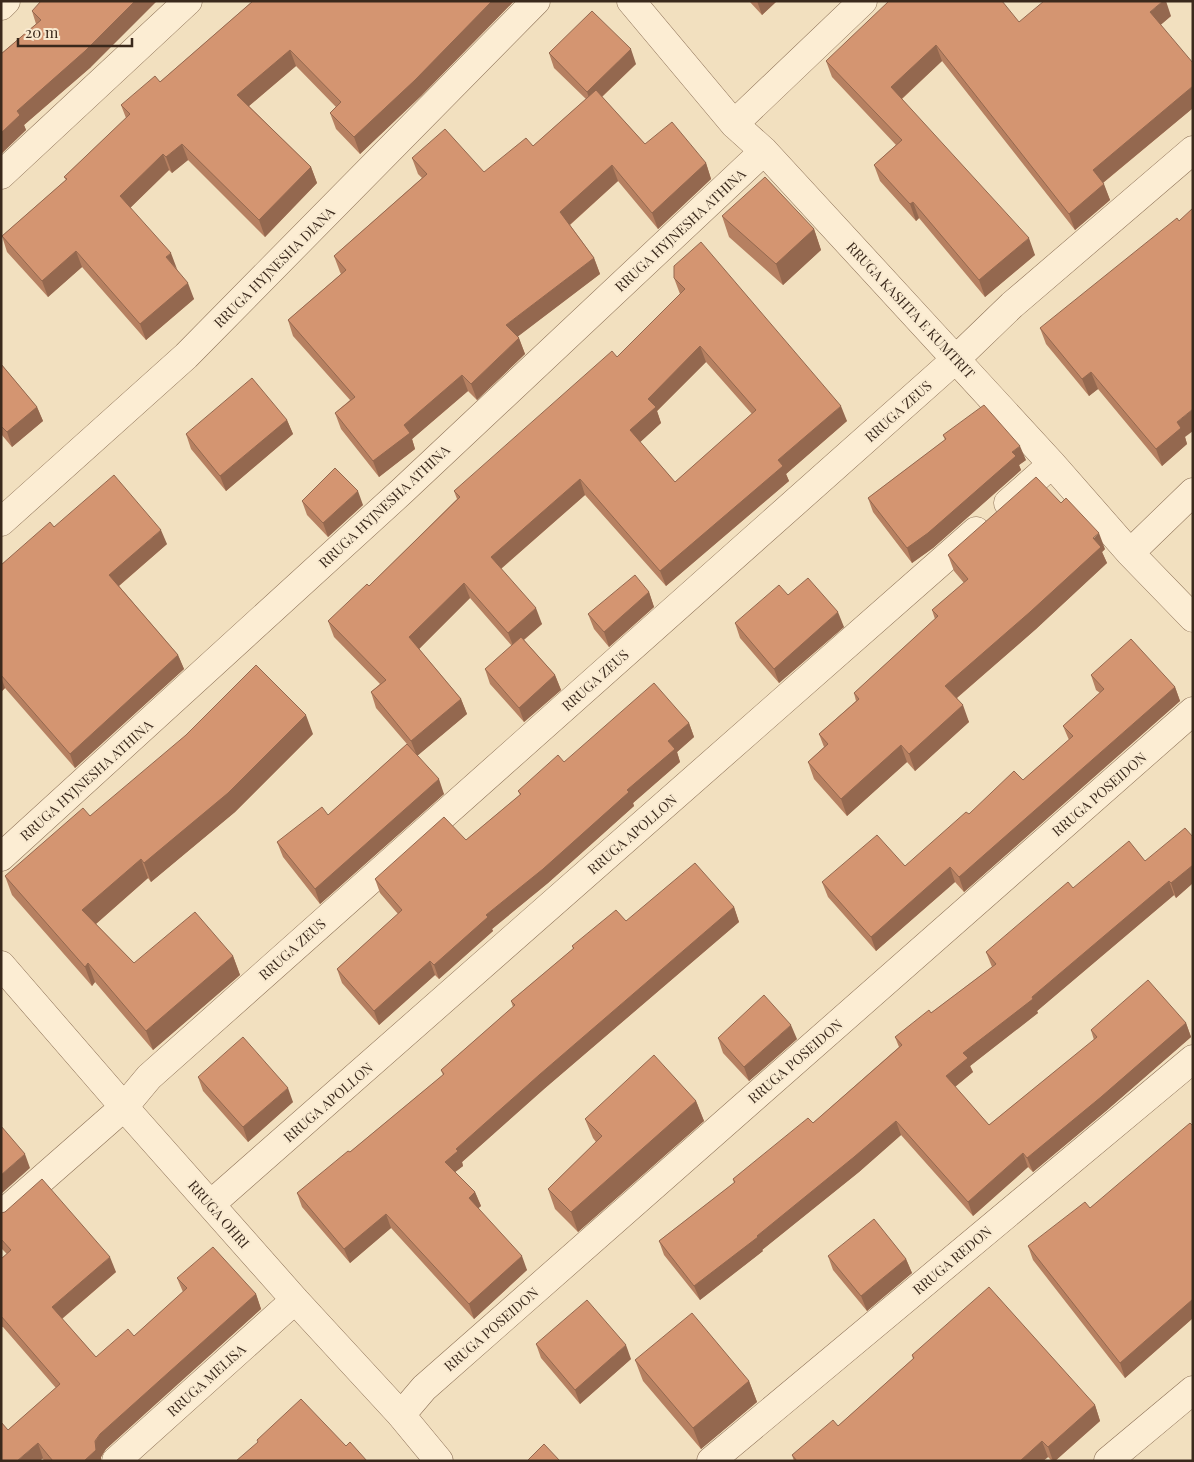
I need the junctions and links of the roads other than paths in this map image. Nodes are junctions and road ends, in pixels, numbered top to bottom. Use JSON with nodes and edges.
{"nodes":[{"id":1,"x":6,"y":1,"type":"edge"},
{"id":2,"x":188,"y":1,"type":"edge"},
{"id":3,"x":536,"y":1,"type":"edge"},
{"id":4,"x":632,"y":1,"type":"edge"},
{"id":5,"x":863,"y":1,"type":"edge"},
{"id":6,"x":1,"y":6,"type":"edge"},
{"id":7,"x":734,"y":124,"type":"junction"},
{"id":8,"x":1193,"y":150,"type":"edge"},
{"id":9,"x":764,"y":151,"type":"junction"},
{"id":10,"x":1,"y":175,"type":"edge"},
{"id":11,"x":956,"y":359,"type":"junction"},
{"id":12,"x":1052,"y":464,"type":"junction"},
{"id":13,"x":1193,"y":492,"type":"edge"},
{"id":14,"x":1,"y":522,"type":"edge"},
{"id":15,"x":1130,"y":553,"type":"junction"},
{"id":16,"x":1193,"y":618,"type":"edge"},
{"id":17,"x":1193,"y":711,"type":"edge"},
{"id":18,"x":1,"y":857,"type":"edge"},
{"id":19,"x":1,"y":965,"type":"edge"},
{"id":20,"x":1193,"y":1059,"type":"edge"},
{"id":21,"x":124,"y":1107,"type":"junction"},
{"id":22,"x":211,"y":1204,"type":"junction"},
{"id":23,"x":1,"y":1214,"type":"edge"},
{"id":24,"x":295,"y":1300,"type":"junction"},
{"id":25,"x":1193,"y":1390,"type":"edge"},
{"id":26,"x":401,"y":1415,"type":"junction"},
{"id":27,"x":116,"y":1461,"type":"edge"},
{"id":28,"x":439,"y":1461,"type":"edge"},
{"id":29,"x":711,"y":1461,"type":"edge"},
{"id":30,"x":1108,"y":1461,"type":"edge"}],
"edges":[{"from":1,"to":6,"type":"street"},
{"from":2,"to":10,"type":"street"},
{"from":3,"to":14,"type":"street","name":"RRUGA HYJNESHA DIANA"},
{"from":4,"to":7,"type":"street","name":"RRUGA KASHTA E KUMTRIT"},
{"from":5,"to":7,"type":"street"},
{"from":7,"to":9,"type":"street","name":"RRUGA KASHTA E KUMTRIT"},
{"from":8,"to":11,"type":"street","name":"RRUGA ZEUS"},
{"from":9,"to":11,"type":"street","name":"RRUGA KASHTA E KUMTRIT"},
{"from":9,"to":18,"type":"street","name":"RRUGA HYJNESHA ATHINA"},
{"from":11,"to":12,"type":"street","name":"RRUGA KASHTA E KUMTRIT"},
{"from":11,"to":21,"type":"street","name":"RRUGA ZEUS"},
{"from":12,"to":15,"type":"street","name":"RRUGA KASHTA E KUMTRIT"},
{"from":12,"to":22,"type":"street","name":"RRUGA APOLLON"},
{"from":13,"to":15,"type":"street"},
{"from":15,"to":16,"type":"street","name":"RRUGA KASHTA E KUMTRIT"},
{"from":17,"to":26,"type":"street","name":"RRUGA POSEIDON"},
{"from":19,"to":21,"type":"street","name":"RRUGA OHRI"},
{"from":20,"to":29,"type":"street","name":"RRUGA REDON"},
{"from":21,"to":22,"type":"street","name":"RRUGA OHRI"},
{"from":21,"to":23,"type":"street","name":"RRUGA ZEUS"},
{"from":22,"to":24,"type":"street","name":"RRUGA OHRI"},
{"from":24,"to":26,"type":"street","name":"RRUGA OHRI"},
{"from":24,"to":27,"type":"street","name":"RRUGA MELISA"},
{"from":25,"to":30,"type":"street"},
{"from":26,"to":28,"type":"street","name":"RRUGA OHRI"}]}
